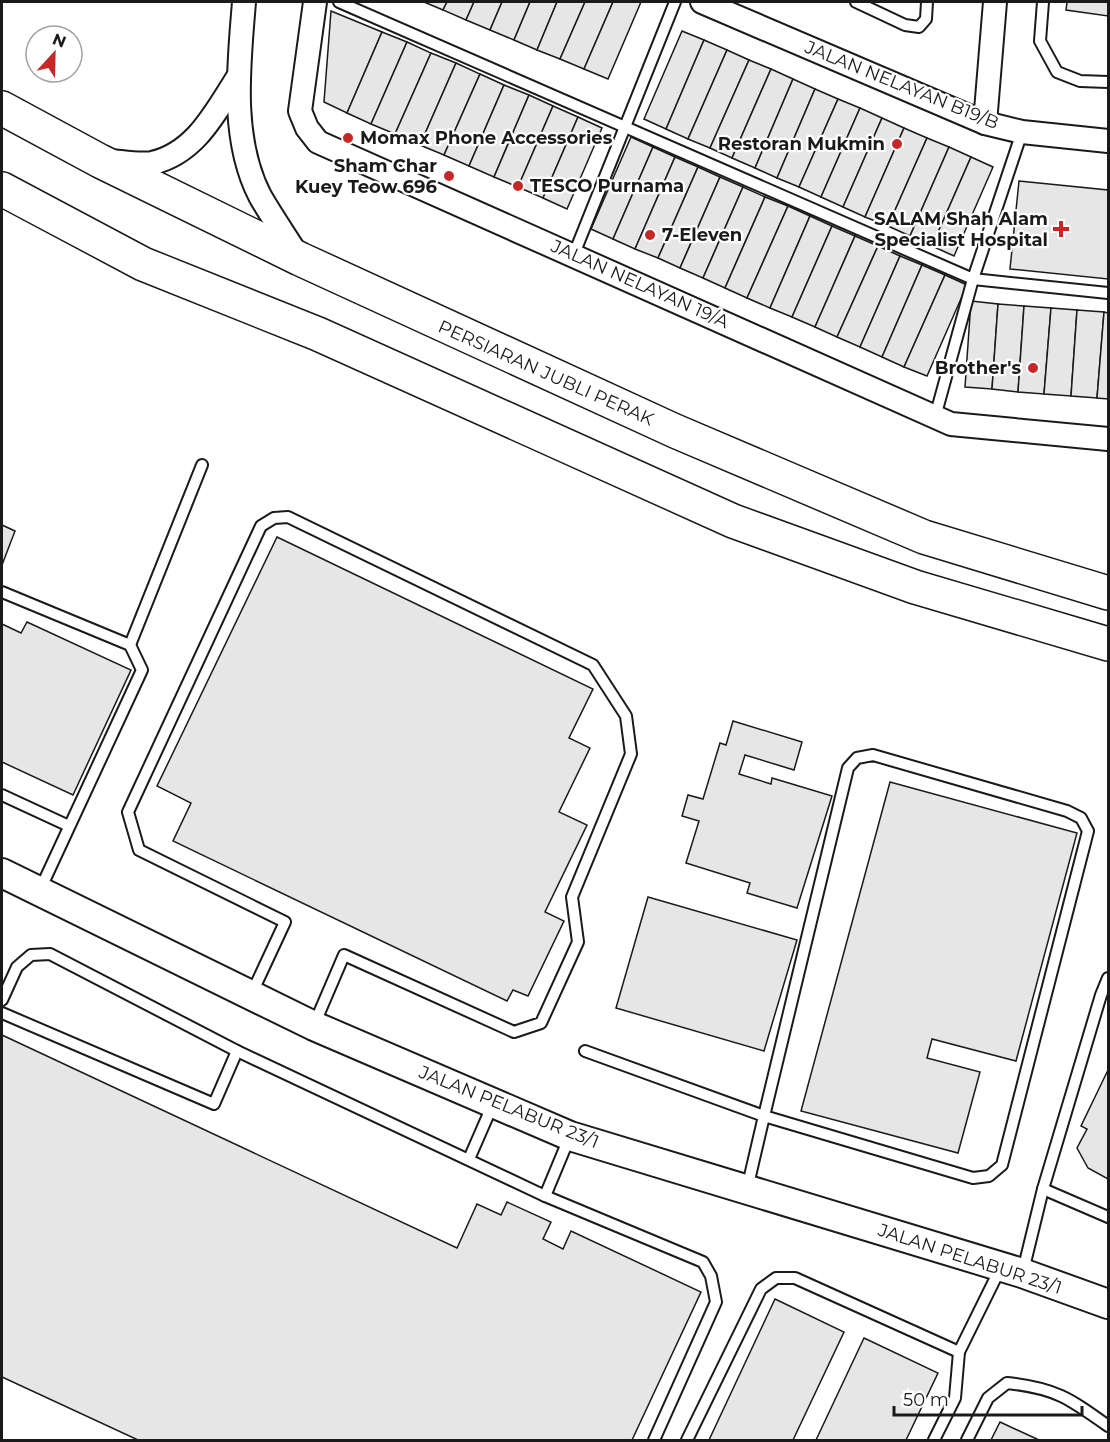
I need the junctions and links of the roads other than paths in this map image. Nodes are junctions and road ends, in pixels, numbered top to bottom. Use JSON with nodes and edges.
{"nodes":[{"id":1,"x":244,"y":2,"type":"edge"},
{"id":2,"x":315,"y":2,"type":"edge"},
{"id":3,"x":339,"y":2,"type":"edge"},
{"id":4,"x":675,"y":2,"type":"edge"},
{"id":5,"x":702,"y":2,"type":"edge"},
{"id":6,"x":856,"y":2,"type":"edge"},
{"id":7,"x":927,"y":2,"type":"edge"},
{"id":8,"x":994,"y":2,"type":"edge"},
{"id":9,"x":1043,"y":2,"type":"edge"},
{"id":10,"x":238,"y":77,"type":"junction"},
{"id":11,"x":1108,"y":82,"type":"edge"},
{"id":12,"x":2,"y":108,"type":"edge"},
{"id":13,"x":985,"y":123,"type":"junction"},
{"id":14,"x":625,"y":127,"type":"junction"},
{"id":15,"x":1022,"y":132,"type":"junction"},
{"id":16,"x":1108,"y":141,"type":"edge"},
{"id":17,"x":100,"y":161,"type":"junction"},
{"id":18,"x":10,"y":196,"type":"edge"},
{"id":19,"x":574,"y":254,"type":"junction"},
{"id":20,"x":300,"y":259,"type":"junction"},
{"id":21,"x":973,"y":279,"type":"junction"},
{"id":22,"x":1108,"y":293,"type":"edge"},
{"id":23,"x":935,"y":417,"type":"junction"},
{"id":24,"x":1108,"y":439,"type":"edge"},
{"id":25,"x":202,"y":465,"type":"dead end"},
{"id":26,"x":2,"y":592,"type":"edge"},
{"id":27,"x":1108,"y":592,"type":"edge"},
{"id":28,"x":1108,"y":644,"type":"edge"},
{"id":29,"x":130,"y":645,"type":"junction"},
{"id":30,"x":2,"y":795,"type":"edge"},
{"id":31,"x":69,"y":826,"type":"junction"},
{"id":32,"x":2,"y":873,"type":"edge"},
{"id":33,"x":39,"y":892,"type":"junction"},
{"id":34,"x":1108,"y":978,"type":"edge"},
{"id":35,"x":251,"y":995,"type":"junction"},
{"id":36,"x":2,"y":1000,"type":"edge"},
{"id":37,"x":2,"y":1013,"type":"edge"},
{"id":38,"x":314,"y":1026,"type":"junction"},
{"id":39,"x":237,"y":1051,"type":"junction"},
{"id":40,"x":585,"y":1051,"type":"dead end"},
{"id":41,"x":494,"y":1103,"type":"junction"},
{"id":42,"x":764,"y":1116,"type":"junction"},
{"id":43,"x":570,"y":1136,"type":"junction"},
{"id":44,"x":469,"y":1159,"type":"junction"},
{"id":45,"x":1043,"y":1189,"type":"junction"},
{"id":46,"x":747,"y":1190,"type":"junction"},
{"id":47,"x":545,"y":1196,"type":"junction"},
{"id":48,"x":1108,"y":1217,"type":"edge"},
{"id":49,"x":1012,"y":1270,"type":"junction"},
{"id":50,"x":1108,"y":1304,"type":"edge"},
{"id":51,"x":959,"y":1352,"type":"junction"},
{"id":52,"x":1108,"y":1426,"type":"edge"},
{"id":53,"x":654,"y":1440,"type":"edge"},
{"id":54,"x":687,"y":1440,"type":"edge"},
{"id":55,"x":934,"y":1440,"type":"edge"},
{"id":56,"x":967,"y":1440,"type":"edge"}],
"edges":[{"from":1,"to":10,"type":"street"},
{"from":2,"to":19,"type":"street","name":"JALAN NELAYAN 19/A"},
{"from":3,"to":14,"type":"lane"},
{"from":4,"to":14,"type":"lane"},
{"from":5,"to":13,"type":"street","name":"JALAN NELAYAN B19/B"},
{"from":6,"to":7,"type":"lane"},
{"from":8,"to":13,"type":"street"},
{"from":9,"to":11,"type":"lane"},
{"from":10,"to":17,"type":"street"},
{"from":10,"to":20,"type":"street"},
{"from":12,"to":17,"type":"main road","name":"PERSIARAN JUBLI PERAK"},
{"from":13,"to":15,"type":"street","name":"JALAN NELAYAN B19/B"},
{"from":14,"to":19,"type":"lane"},
{"from":14,"to":21,"type":"lane"},
{"from":15,"to":16,"type":"street","name":"JALAN NELAYAN B19/B"},
{"from":15,"to":21,"type":"lane"},
{"from":17,"to":20,"type":"main road","name":"PERSIARAN JUBLI PERAK"},
{"from":18,"to":28,"type":"main road"},
{"from":19,"to":23,"type":"street","name":"JALAN NELAYAN 19/A"},
{"from":20,"to":27,"type":"main road","name":"PERSIARAN JUBLI PERAK"},
{"from":21,"to":22,"type":"lane"},
{"from":21,"to":23,"type":"lane"},
{"from":23,"to":24,"type":"street","name":"JALAN NELAYAN 19/A"},
{"from":25,"to":29,"type":"lane"},
{"from":26,"to":29,"type":"lane"},
{"from":29,"to":31,"type":"lane"},
{"from":30,"to":31,"type":"lane"},
{"from":31,"to":33,"type":"lane"},
{"from":32,"to":33,"type":"street","name":"JALAN PELABUR 23/1"},
{"from":33,"to":35,"type":"street","name":"JALAN PELABUR 23/1"},
{"from":34,"to":45,"type":"lane"},
{"from":35,"to":38,"type":"street","name":"JALAN PELABUR 23/1"},
{"from":35,"to":38,"type":"lane"},
{"from":36,"to":39,"type":"lane"},
{"from":37,"to":39,"type":"lane"},
{"from":38,"to":41,"type":"street","name":"JALAN PELABUR 23/1"},
{"from":39,"to":44,"type":"lane"},
{"from":40,"to":42,"type":"lane"},
{"from":41,"to":43,"type":"street","name":"JALAN PELABUR 23/1"},
{"from":41,"to":44,"type":"lane"},
{"from":42,"to":42,"type":"lane"},
{"from":42,"to":46,"type":"lane"},
{"from":43,"to":46,"type":"street","name":"JALAN PELABUR 23/1"},
{"from":43,"to":47,"type":"lane"},
{"from":44,"to":47,"type":"lane"},
{"from":45,"to":48,"type":"lane"},
{"from":45,"to":49,"type":"lane"},
{"from":46,"to":49,"type":"street","name":"JALAN PELABUR 23/1"},
{"from":47,"to":53,"type":"lane"},
{"from":49,"to":50,"type":"street","name":"JALAN PELABUR 23/1"},
{"from":49,"to":51,"type":"lane"},
{"from":51,"to":54,"type":"lane"},
{"from":51,"to":55,"type":"lane"},
{"from":52,"to":56,"type":"lane"}]}
